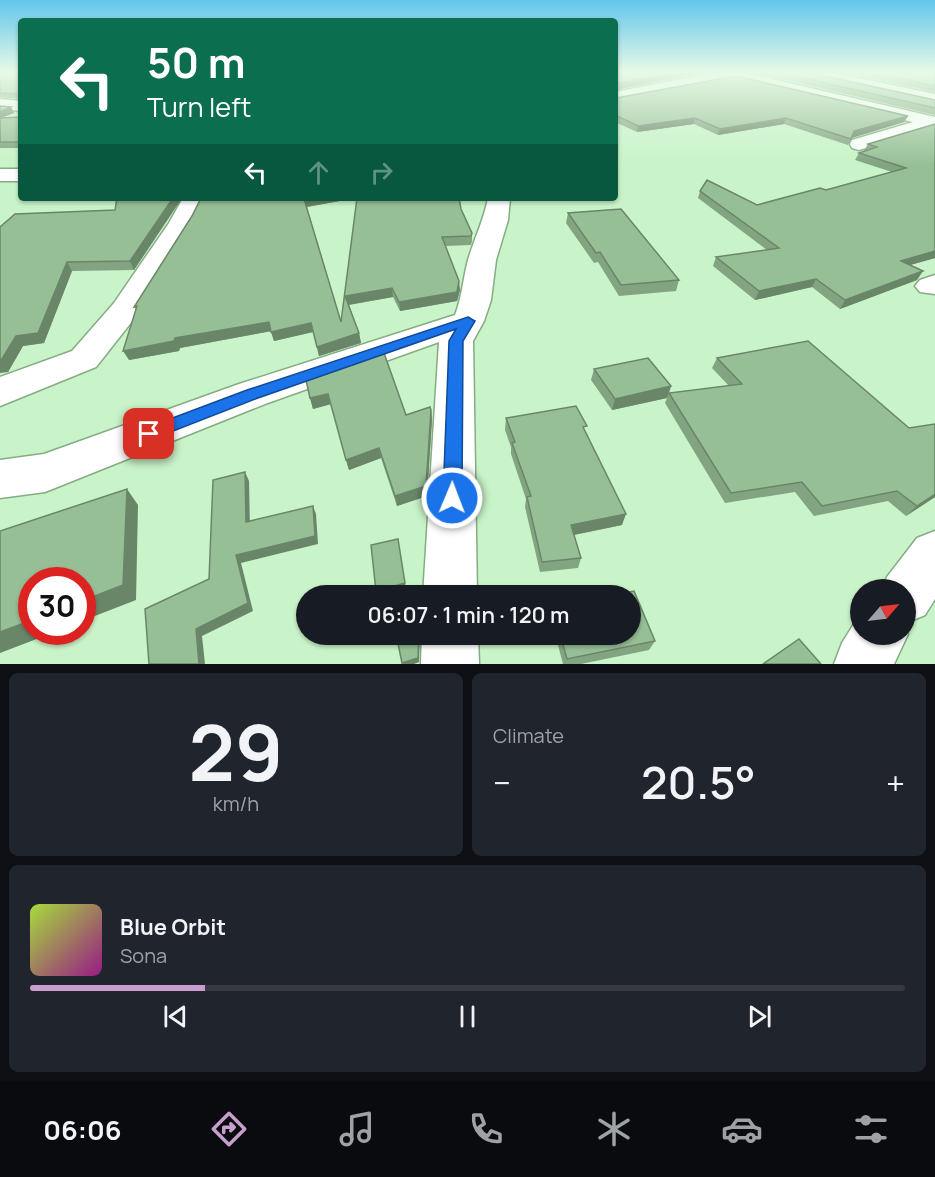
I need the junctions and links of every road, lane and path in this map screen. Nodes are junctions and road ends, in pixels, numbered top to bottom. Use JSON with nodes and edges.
{"nodes":[{"id":1,"x":852,"y":103,"type":"edge"},
{"id":2,"x":0,"y":104,"type":"edge"},
{"id":3,"x":18,"y":106,"type":"edge"},
{"id":4,"x":934,"y":122,"type":"edge"},
{"id":5,"x":859,"y":144,"type":"dead end"},
{"id":6,"x":0,"y":175,"type":"edge"},
{"id":7,"x":18,"y":175,"type":"edge"},
{"id":8,"x":192,"y":201,"type":"edge"},
{"id":9,"x":499,"y":201,"type":"edge"},
{"id":10,"x":468,"y":321,"type":"junction"},
{"id":11,"x":0,"y":392,"type":"edge"},
{"id":12,"x":0,"y":479,"type":"edge"},
{"id":13,"x":935,"y":555,"type":"edge"},
{"id":14,"x":916,"y":582,"type":"edge"},
{"id":15,"x":450,"y":585,"type":"edge"},
{"id":16,"x":450,"y":645,"type":"edge"},
{"id":17,"x":874,"y":645,"type":"edge"},
{"id":18,"x":450,"y":664,"type":"edge"},
{"id":19,"x":863,"y":664,"type":"edge"}],
"edges":[{"from":1,"to":4,"type":"street"},
{"from":2,"to":3,"type":"street"},
{"from":4,"to":5,"type":"street"},
{"from":6,"to":7,"type":"street"},
{"from":8,"to":11,"type":"street"},
{"from":9,"to":10,"type":"street"},
{"from":10,"to":12,"type":"street"},
{"from":10,"to":15,"type":"street"},
{"from":13,"to":14,"type":"street"},
{"from":16,"to":18,"type":"street"},
{"from":17,"to":19,"type":"street"}]}
